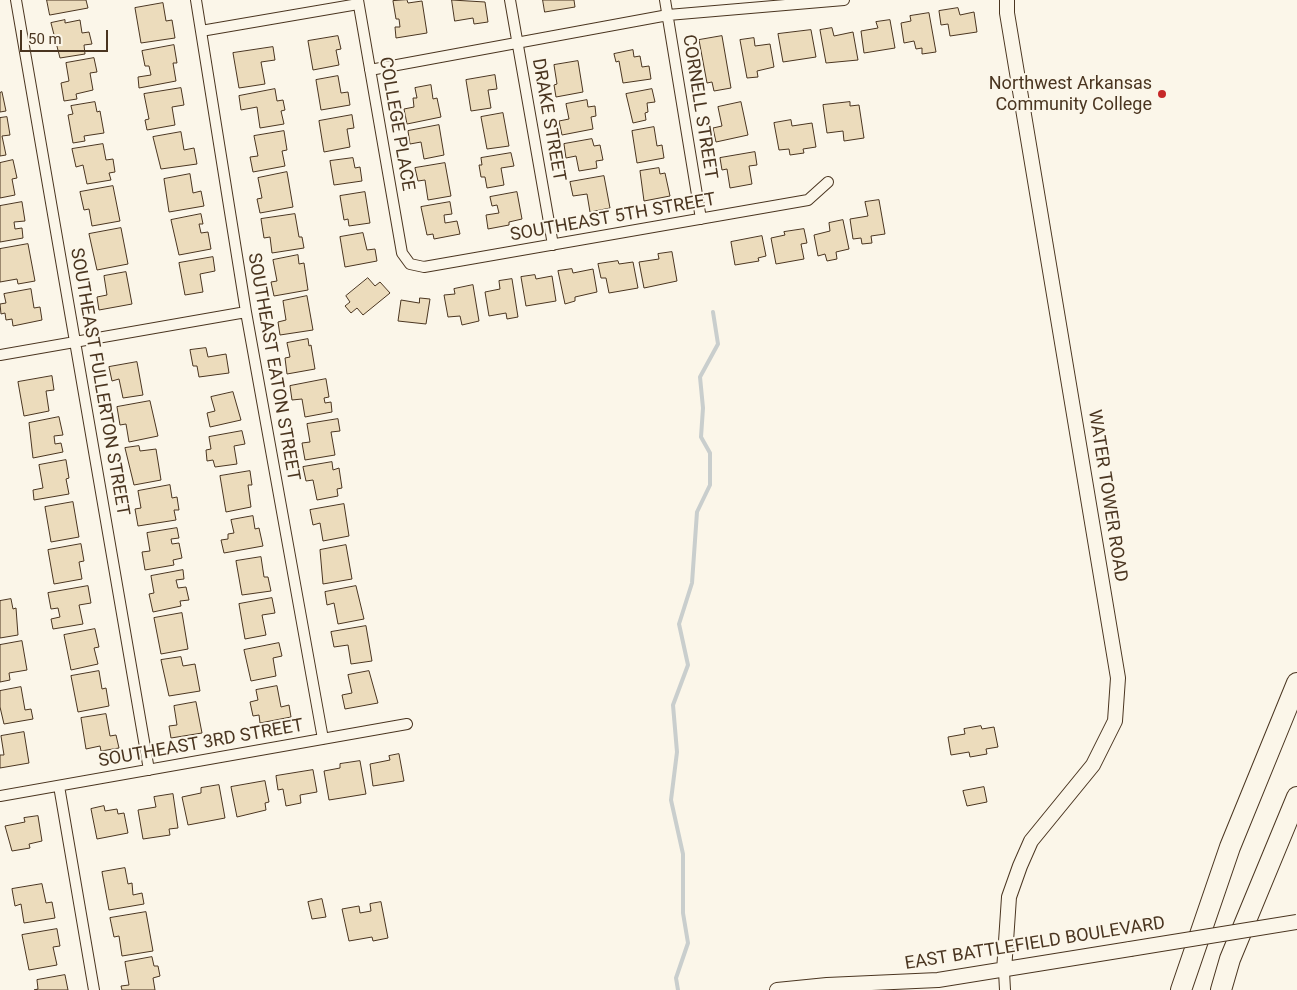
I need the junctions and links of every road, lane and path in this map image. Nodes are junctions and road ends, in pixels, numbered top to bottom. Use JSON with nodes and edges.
{"nodes":[{"id":1,"x":16,"y":0,"type":"edge"},
{"id":2,"x":196,"y":0,"type":"edge"},
{"id":3,"x":510,"y":0,"type":"edge"},
{"id":4,"x":665,"y":0,"type":"edge"},
{"id":5,"x":844,"y":0,"type":"edge"},
{"id":6,"x":1007,"y":0,"type":"edge"},
{"id":7,"x":358,"y":2,"type":"edge"},
{"id":8,"x":800,"y":2,"type":"edge"},
{"id":9,"x":668,"y":16,"type":"junction"},
{"id":10,"x":201,"y":31,"type":"junction"},
{"id":11,"x":518,"y":44,"type":"junction"},
{"id":12,"x":370,"y":70,"type":"junction"},
{"id":13,"x":828,"y":182,"type":"dead end"},
{"id":14,"x":701,"y":219,"type":"junction"},
{"id":15,"x":553,"y":245,"type":"junction"},
{"id":16,"x":402,"y":253,"type":"joint"},
{"id":17,"x":246,"y":312,"type":"junction"},
{"id":18,"x":76,"y":342,"type":"junction"},
{"id":19,"x":0,"y":356,"type":"edge"},
{"id":20,"x":1297,"y":683,"type":"edge"},
{"id":21,"x":407,"y":724,"type":"dead end"},
{"id":22,"x":322,"y":739,"type":"junction"},
{"id":23,"x":149,"y":770,"type":"junction"},
{"id":24,"x":59,"y":786,"type":"junction"},
{"id":25,"x":0,"y":796,"type":"edge"},
{"id":26,"x":1297,"y":797,"type":"edge"},
{"id":27,"x":1297,"y":922,"type":"edge"},
{"id":28,"x":1004,"y":970,"type":"junction"},
{"id":29,"x":94,"y":990,"type":"edge"},
{"id":30,"x":777,"y":990,"type":"edge"},
{"id":31,"x":1005,"y":990,"type":"edge"},
{"id":32,"x":1181,"y":990,"type":"edge"},
{"id":33,"x":1221,"y":990,"type":"edge"}],
"edges":[{"from":1,"to":18,"type":"street","name":"SOUTHEAST FULLERTON STREET"},
{"from":2,"to":10,"type":"street","name":"SOUTHEAST EATON STREET"},
{"from":3,"to":11,"type":"street","name":"DRAKE STREET"},
{"from":4,"to":9,"type":"street","name":"CORNELL STREET"},
{"from":5,"to":8,"type":"street"},
{"from":6,"to":28,"type":"street","name":"WATER TOWER ROAD"},
{"from":7,"to":10,"type":"street"},
{"from":7,"to":12,"type":"street","name":"COLLEGE PLACE"},
{"from":8,"to":9,"type":"street"},
{"from":9,"to":11,"type":"street"},
{"from":9,"to":14,"type":"street","name":"CORNELL STREET"},
{"from":10,"to":17,"type":"street","name":"SOUTHEAST EATON STREET"},
{"from":11,"to":12,"type":"street"},
{"from":11,"to":15,"type":"street","name":"DRAKE STREET"},
{"from":12,"to":16,"type":"street","name":"COLLEGE PLACE"},
{"from":13,"to":14,"type":"street","name":"SOUTHEAST 5TH STREET"},
{"from":14,"to":15,"type":"street","name":"SOUTHEAST 5TH STREET"},
{"from":15,"to":16,"type":"street","name":"SOUTHEAST 5TH STREET"},
{"from":17,"to":18,"type":"street"},
{"from":17,"to":22,"type":"street","name":"SOUTHEAST EATON STREET"},
{"from":18,"to":19,"type":"street"},
{"from":18,"to":23,"type":"street","name":"SOUTHEAST FULLERTON STREET"},
{"from":20,"to":32,"type":"highway"},
{"from":21,"to":22,"type":"street","name":"SOUTHEAST 3RD STREET"},
{"from":22,"to":23,"type":"street","name":"SOUTHEAST 3RD STREET"},
{"from":23,"to":24,"type":"street","name":"SOUTHEAST 3RD STREET"},
{"from":24,"to":25,"type":"street","name":"SOUTHEAST 3RD STREET"},
{"from":24,"to":29,"type":"street"},
{"from":26,"to":33,"type":"highway"},
{"from":27,"to":28,"type":"street","name":"EAST BATTLEFIELD BOULEVARD","bridge":true},
{"from":28,"to":30,"type":"street","name":"EAST BATTLEFIELD BOULEVARD"},
{"from":28,"to":31,"type":"street"}]}
